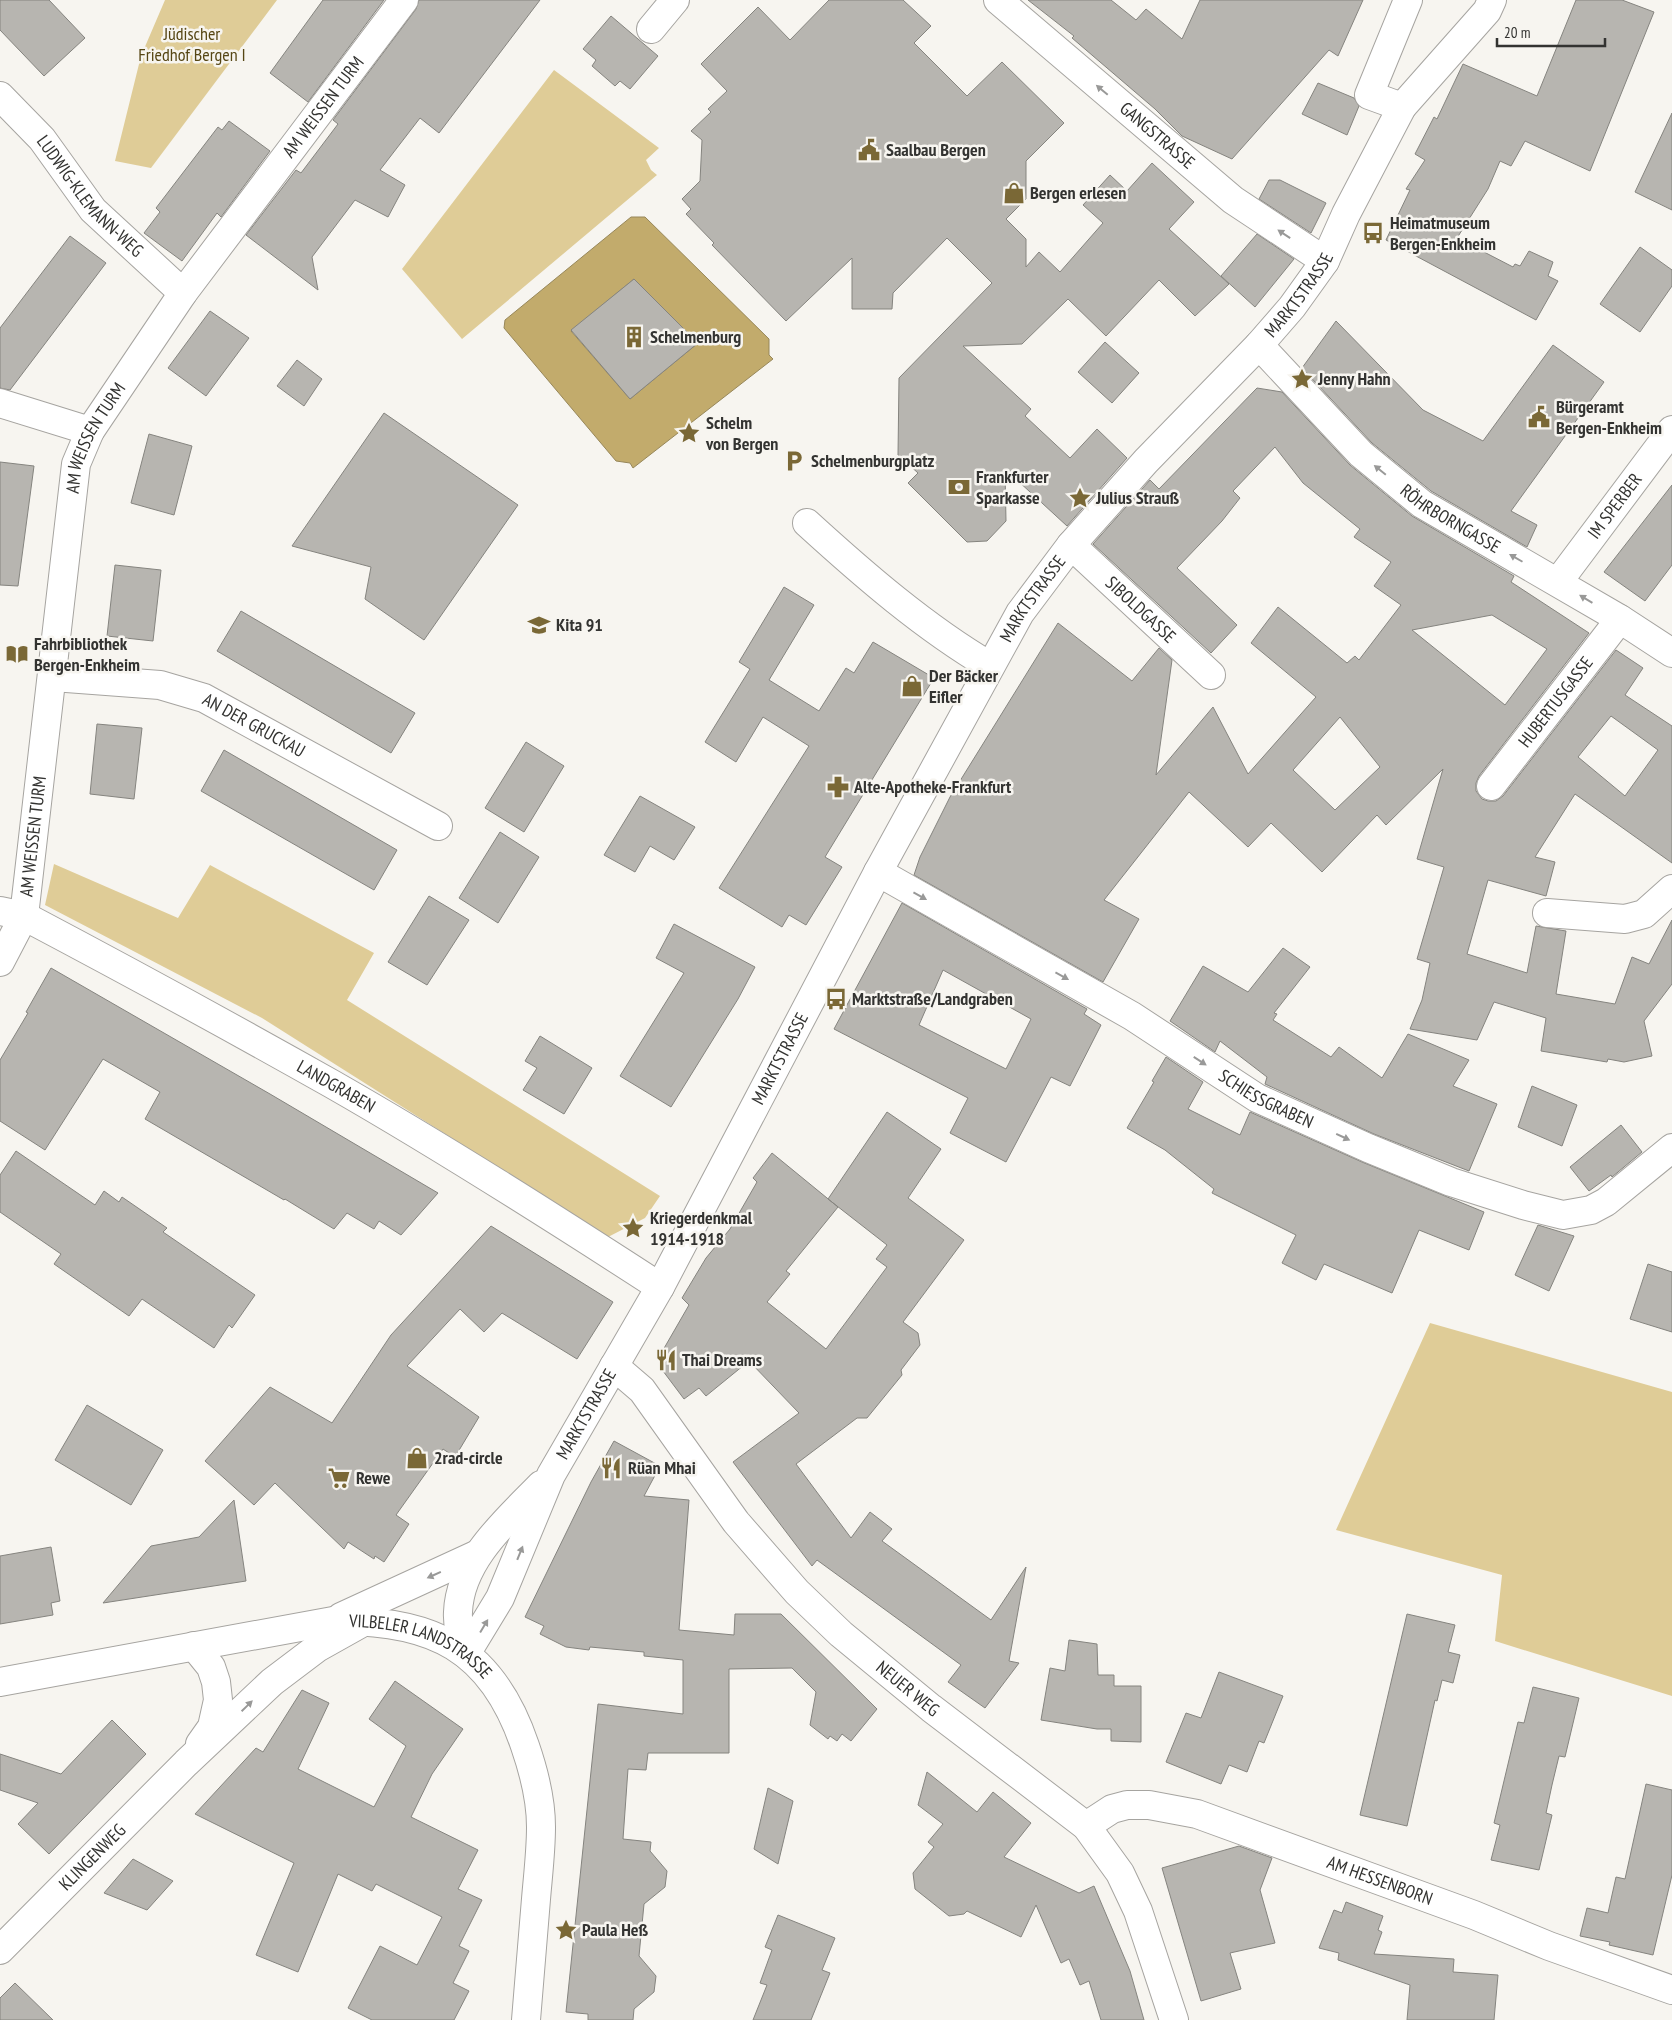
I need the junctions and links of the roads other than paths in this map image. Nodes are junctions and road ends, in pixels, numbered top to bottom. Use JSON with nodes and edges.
{"nodes":[{"id":1,"x":404,"y":0,"type":"edge"},
{"id":2,"x":675,"y":0,"type":"edge"},
{"id":3,"x":998,"y":0,"type":"edge"},
{"id":4,"x":1408,"y":0,"type":"edge"},
{"id":5,"x":1492,"y":0,"type":"edge"},
{"id":6,"x":651,"y":29,"type":"dead end"},
{"id":7,"x":0,"y":96,"type":"edge"},
{"id":8,"x":1402,"y":107,"type":"junction"},
{"id":9,"x":1325,"y":261,"type":"junction"},
{"id":10,"x":184,"y":293,"type":"junction"},
{"id":11,"x":1259,"y":345,"type":"junction"},
{"id":12,"x":0,"y":403,"type":"edge"},
{"id":13,"x":1672,"y":430,"type":"edge"},
{"id":14,"x":90,"y":432,"type":"junction"},
{"id":15,"x":807,"y":523,"type":"dead end"},
{"id":16,"x":1071,"y":545,"type":"junction"},
{"id":17,"x":1558,"y":582,"type":"junction"},
{"id":18,"x":1620,"y":619,"type":"junction"},
{"id":19,"x":1672,"y":653,"type":"edge"},
{"id":20,"x":990,"y":666,"type":"junction"},
{"id":21,"x":1210,"y":675,"type":"dead end"},
{"id":22,"x":53,"y":677,"type":"junction"},
{"id":23,"x":1491,"y":786,"type":"dead end"},
{"id":24,"x":438,"y":826,"type":"dead end"},
{"id":25,"x":878,"y":872,"type":"junction"},
{"id":26,"x":1672,"y":889,"type":"edge"},
{"id":27,"x":1546,"y":913,"type":"dead end"},
{"id":28,"x":12,"y":914,"type":"edge"},
{"id":29,"x":0,"y":962,"type":"edge"},
{"id":30,"x":1672,"y":1148,"type":"edge"},
{"id":31,"x":660,"y":1287,"type":"junction"},
{"id":32,"x":614,"y":1366,"type":"junction"},
{"id":33,"x":551,"y":1475,"type":"junction"},
{"id":34,"x":478,"y":1554,"type":"junction"},
{"id":35,"x":367,"y":1620,"type":"junction"},
{"id":36,"x":333,"y":1621,"type":"junction"},
{"id":37,"x":194,"y":1646,"type":"junction"},
{"id":38,"x":466,"y":1654,"type":"junction"},
{"id":39,"x":0,"y":1682,"type":"edge"},
{"id":40,"x":186,"y":1764,"type":"junction"},
{"id":41,"x":1086,"y":1826,"type":"junction"},
{"id":42,"x":0,"y":1950,"type":"edge"},
{"id":43,"x":1672,"y":1990,"type":"edge"},
{"id":44,"x":526,"y":2020,"type":"edge"},
{"id":45,"x":1174,"y":2020,"type":"edge"}],
"edges":[{"from":1,"to":10,"type":"street","name":"AM WEISSEN TURM"},
{"from":2,"to":6,"type":"street"},
{"from":9,"to":3,"type":"street","name":"GANGSTRASSE","one_way":true},
{"from":4,"to":8,"type":"street"},
{"from":5,"to":8,"type":"street","name":"MARKTSTRASSE"},
{"from":7,"to":10,"type":"street","name":"LUDWIG-KLEMANN-WEG"},
{"from":8,"to":9,"type":"street","name":"MARKTSTRASSE"},
{"from":9,"to":11,"type":"street","name":"MARKTSTRASSE"},
{"from":10,"to":14,"type":"street","name":"AM WEISSEN TURM"},
{"from":11,"to":16,"type":"street","name":"MARKTSTRASSE"},
{"from":17,"to":11,"type":"street","name":"RÖHRBORNGASSE","one_way":true},
{"from":12,"to":14,"type":"street"},
{"from":13,"to":17,"type":"street","name":"IM SPERBER"},
{"from":14,"to":22,"type":"street","name":"AM WEISSEN TURM"},
{"from":15,"to":20,"type":"street"},
{"from":16,"to":20,"type":"street","name":"MARKTSTRASSE"},
{"from":16,"to":21,"type":"street","name":"SIBOLDGASSE"},
{"from":18,"to":17,"type":"street","name":"RÖHRBORNGASSE","one_way":true},
{"from":18,"to":19,"type":"street","name":"RÖHRBORNGASSE"},
{"from":18,"to":23,"type":"street","name":"HUBERTUSGASSE"},
{"from":20,"to":25,"type":"street","name":"MARKTSTRASSE"},
{"from":22,"to":24,"type":"street","name":"AN DER GRUCKAU"},
{"from":22,"to":28,"type":"street","name":"AM WEISSEN TURM"},
{"from":25,"to":30,"type":"street","name":"SCHIESSGRABEN","one_way":true},
{"from":25,"to":31,"type":"street","name":"MARKTSTRASSE"},
{"from":26,"to":27,"type":"street"},
{"from":28,"to":29,"type":"street","name":"AM WEISSEN TURM"},
{"from":28,"to":31,"type":"street","name":"LANDGRABEN"},
{"from":31,"to":32,"type":"street","name":"MARKTSTRASSE"},
{"from":32,"to":33,"type":"street","name":"MARKTSTRASSE"},
{"from":32,"to":41,"type":"street","name":"NEUER WEG"},
{"from":33,"to":34,"type":"street","name":"MARKTSTRASSE"},
{"from":38,"to":33,"type":"street","name":"MARKTSTRASSE","one_way":true},
{"from":34,"to":36,"type":"street","one_way":true},
{"from":34,"to":38,"type":"street","name":"MARKTSTRASSE"},
{"from":35,"to":36,"type":"street","name":"VILBELER LANDSTRASSE"},
{"from":35,"to":38,"type":"street","name":"VILBELER LANDSTRASSE"},
{"from":40,"to":35,"type":"street","name":"KLINGENWEG","one_way":true},
{"from":36,"to":37,"type":"street","name":"VILBELER LANDSTRASSE"},
{"from":37,"to":39,"type":"street","name":"VILBELER LANDSTRASSE"},
{"from":37,"to":40,"type":"street","name":"KLINGENWEG"},
{"from":38,"to":44,"type":"street","name":"VILBELER LANDSTRASSE"},
{"from":40,"to":42,"type":"street","name":"KLINGENWEG"},
{"from":41,"to":43,"type":"street","name":"AM HESSENBORN"},
{"from":41,"to":45,"type":"street","name":"NEUER WEG"}]}
